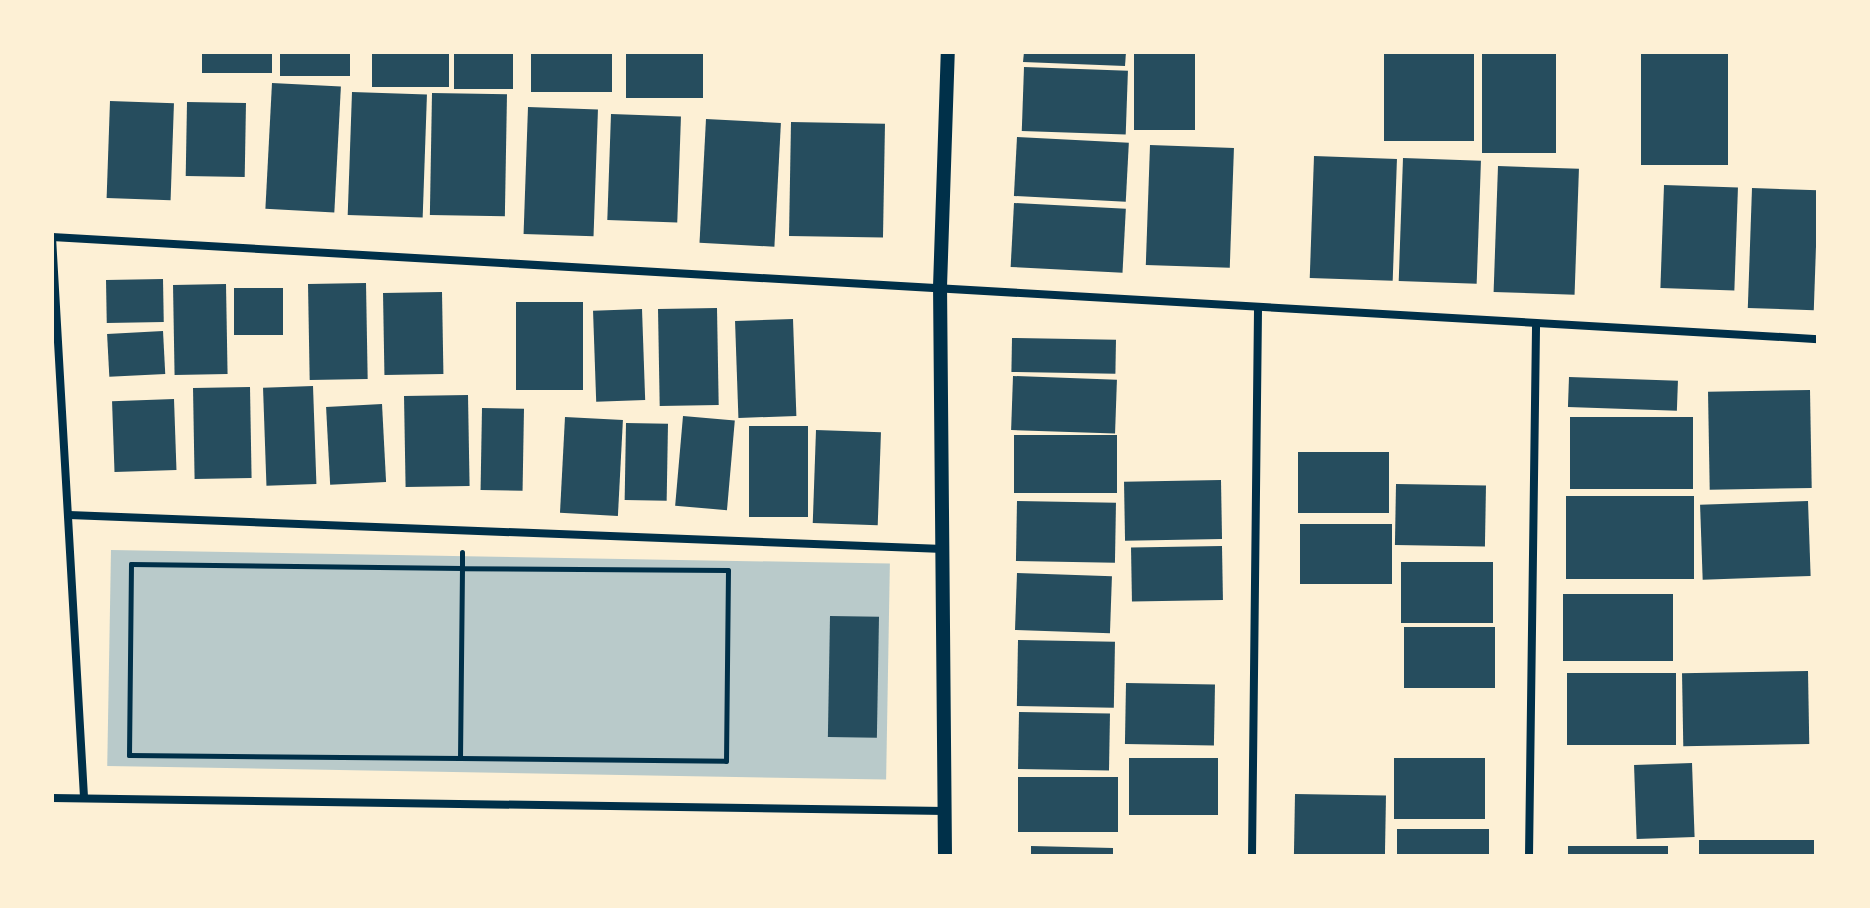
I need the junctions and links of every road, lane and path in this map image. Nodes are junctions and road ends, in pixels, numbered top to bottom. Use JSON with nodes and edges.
{"nodes":[{"id":1,"x":948,"y":52,"type":"edge"},
{"id":2,"x":52,"y":237,"type":"edge"},
{"id":3,"x":940,"y":287,"type":"junction"},
{"id":4,"x":1258,"y":309,"type":"junction"},
{"id":5,"x":1536,"y":327,"type":"junction"},
{"id":6,"x":1818,"y":339,"type":"edge"},
{"id":7,"x":69,"y":515,"type":"junction"},
{"id":8,"x":462,"y":531,"type":"junction"},
{"id":9,"x":945,"y":549,"type":"junction"},
{"id":10,"x":462,"y":568,"type":"junction"},
{"id":11,"x":460,"y":758,"type":"junction"},
{"id":12,"x":84,"y":797,"type":"junction"},
{"id":13,"x":52,"y":798,"type":"edge"},
{"id":14,"x":945,"y":811,"type":"junction"},
{"id":15,"x":945,"y":856,"type":"edge"},
{"id":16,"x":1252,"y":856,"type":"edge"},
{"id":17,"x":1529,"y":856,"type":"edge"}],
"edges":[{"from":1,"to":3,"type":"street"},
{"from":2,"to":3,"type":"street"},
{"from":2,"to":7,"type":"street"},
{"from":3,"to":4,"type":"street"},
{"from":3,"to":9,"type":"street"},
{"from":4,"to":5,"type":"street"},
{"from":4,"to":16,"type":"street"},
{"from":5,"to":6,"type":"street"},
{"from":5,"to":17,"type":"street"},
{"from":7,"to":8,"type":"street"},
{"from":7,"to":12,"type":"street"},
{"from":8,"to":9,"type":"street"},
{"from":8,"to":10,"type":"path"},
{"from":9,"to":14,"type":"street"},
{"from":10,"to":11,"type":"path"},
{"from":10,"to":11,"type":"path"},
{"from":10,"to":11,"type":"path"},
{"from":12,"to":13,"type":"street"},
{"from":12,"to":14,"type":"street"},
{"from":14,"to":15,"type":"street"}]}
